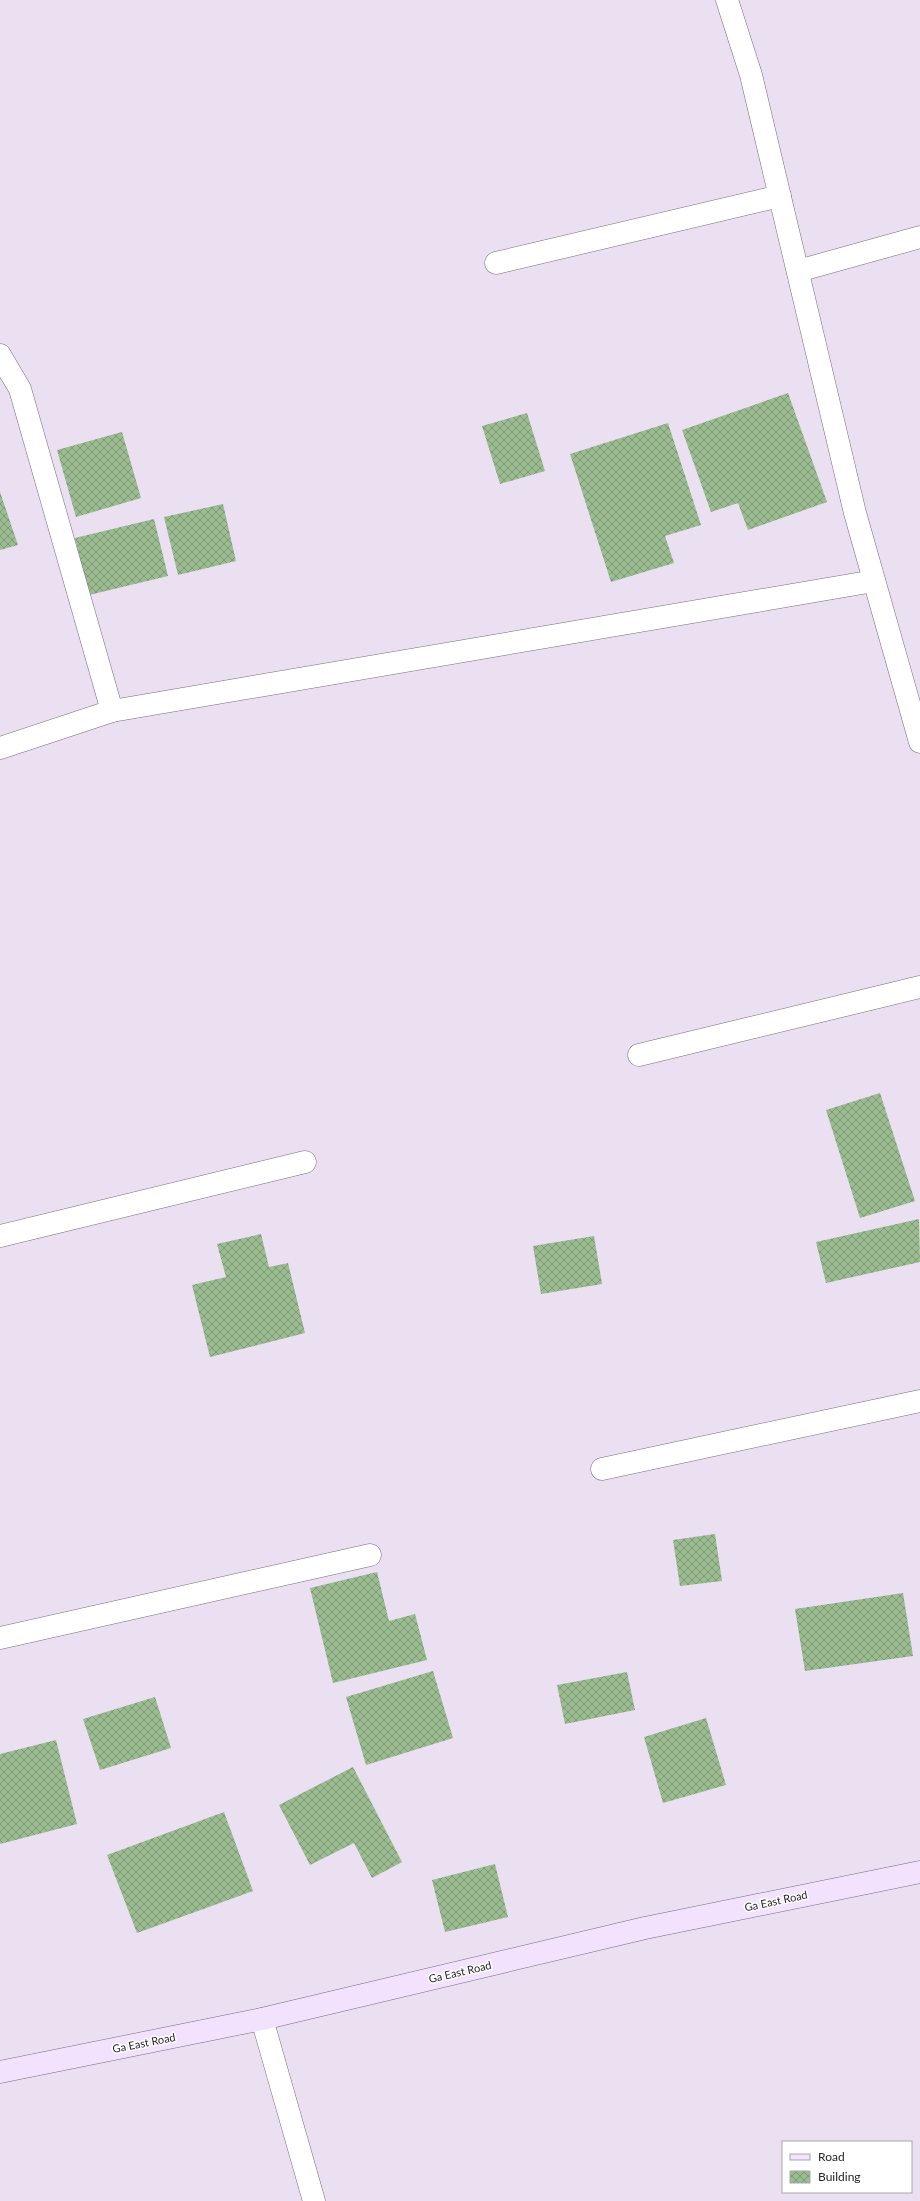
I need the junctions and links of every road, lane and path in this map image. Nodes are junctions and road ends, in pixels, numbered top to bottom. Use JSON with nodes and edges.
{"nodes":[{"id":1,"x":727,"y":0,"type":"edge"},
{"id":2,"x":780,"y":196,"type":"junction"},
{"id":3,"x":920,"y":237,"type":"edge"},
{"id":4,"x":496,"y":263,"type":"dead end"},
{"id":5,"x":798,"y":271,"type":"junction"},
{"id":6,"x":0,"y":355,"type":"edge"},
{"id":7,"x":874,"y":581,"type":"junction"},
{"id":8,"x":112,"y":711,"type":"junction"},
{"id":9,"x":920,"y":742,"type":"edge"},
{"id":10,"x":0,"y":748,"type":"edge"},
{"id":11,"x":920,"y":987,"type":"edge"},
{"id":12,"x":638,"y":1055,"type":"dead end"},
{"id":13,"x":305,"y":1162,"type":"dead end"},
{"id":14,"x":0,"y":1236,"type":"edge"},
{"id":15,"x":920,"y":1401,"type":"edge"},
{"id":16,"x":602,"y":1469,"type":"dead end"},
{"id":17,"x":370,"y":1555,"type":"dead end"},
{"id":18,"x":0,"y":1638,"type":"edge"},
{"id":19,"x":920,"y":1872,"type":"edge"},
{"id":20,"x":262,"y":2019,"type":"junction"},
{"id":21,"x":0,"y":2072,"type":"edge"},
{"id":22,"x":314,"y":2201,"type":"edge"}],
"edges":[{"from":1,"to":2,"type":"street"},
{"from":2,"to":4,"type":"street"},
{"from":2,"to":5,"type":"street"},
{"from":3,"to":5,"type":"street"},
{"from":5,"to":7,"type":"street"},
{"from":6,"to":8,"type":"street"},
{"from":7,"to":8,"type":"street"},
{"from":7,"to":9,"type":"street"},
{"from":8,"to":10,"type":"street"},
{"from":11,"to":12,"type":"street"},
{"from":13,"to":14,"type":"street"},
{"from":15,"to":16,"type":"street"},
{"from":17,"to":18,"type":"street"},
{"from":19,"to":20,"type":"street","name":"Ga East Road"},
{"from":20,"to":21,"type":"street","name":"Ga East Road"},
{"from":20,"to":22,"type":"street"}]}
